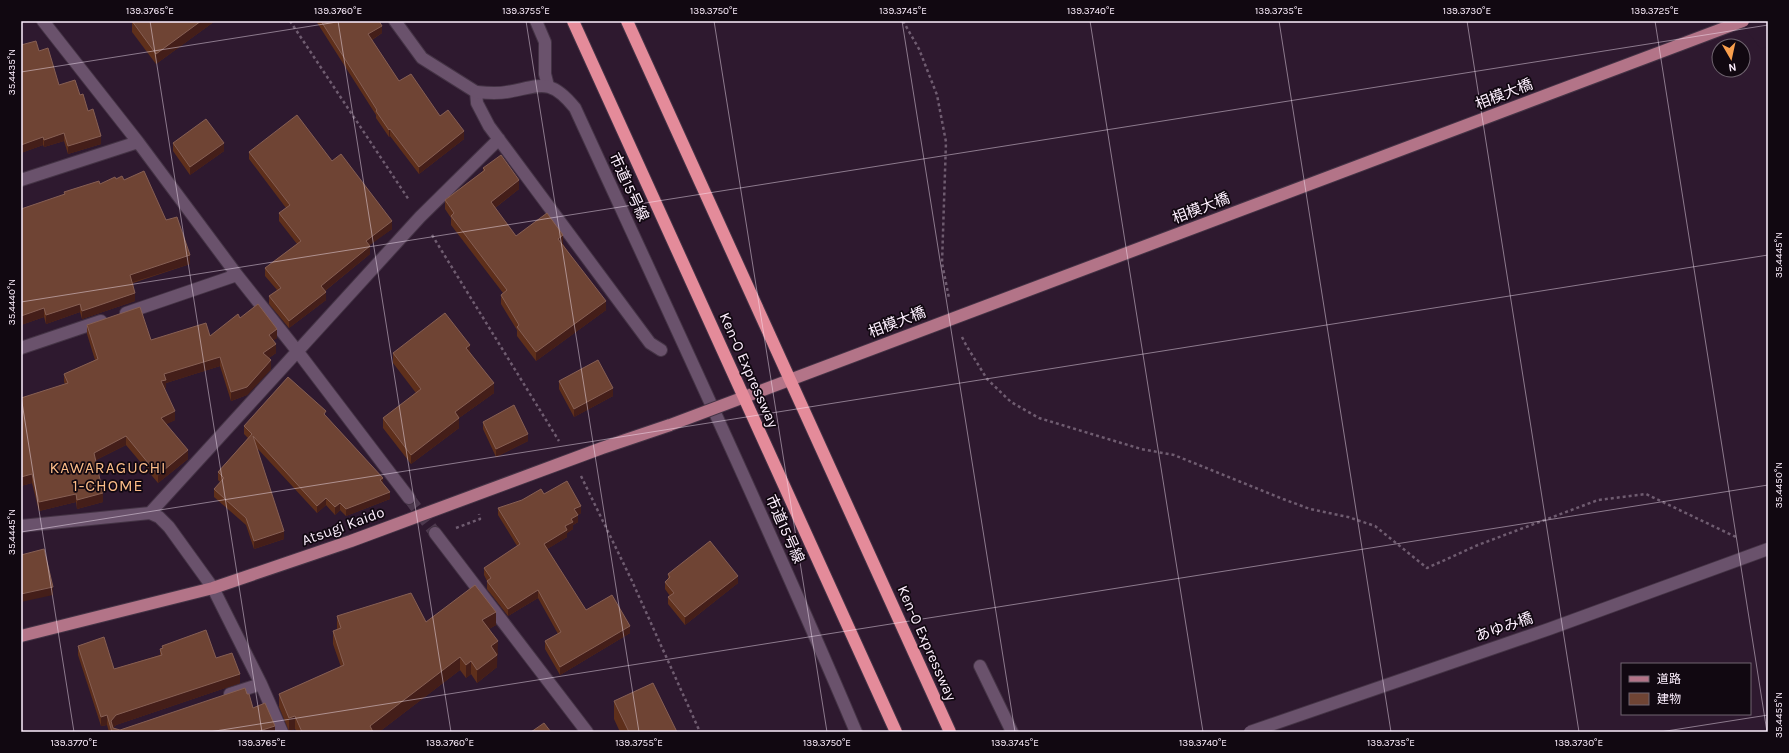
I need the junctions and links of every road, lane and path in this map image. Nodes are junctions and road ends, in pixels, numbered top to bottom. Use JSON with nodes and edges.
{"nodes":[{"id":1,"x":42,"y":21,"type":"edge"},
{"id":2,"x":290,"y":21,"type":"edge"},
{"id":3,"x":395,"y":21,"type":"edge"},
{"id":4,"x":536,"y":21,"type":"edge"},
{"id":5,"x":573,"y":21,"type":"edge"},
{"id":6,"x":628,"y":21,"type":"edge"},
{"id":7,"x":903,"y":21,"type":"edge"},
{"id":8,"x":1743,"y":21,"type":"edge"},
{"id":9,"x":548,"y":86,"type":"junction"},
{"id":10,"x":476,"y":92,"type":"junction"},
{"id":11,"x":499,"y":139,"type":"junction"},
{"id":12,"x":138,"y":142,"type":"junction"},
{"id":13,"x":21,"y":180,"type":"edge"},
{"id":14,"x":420,"y":217,"type":"junction"},
{"id":15,"x":238,"y":275,"type":"junction"},
{"id":16,"x":950,"y":306,"type":"dead end"},
{"id":17,"x":961,"y":332,"type":"dead end"},
{"id":18,"x":21,"y":348,"type":"edge"},
{"id":19,"x":661,"y":350,"type":"dead end"},
{"id":20,"x":298,"y":352,"type":"junction"},
{"id":21,"x":670,"y":425,"type":"joint"},
{"id":22,"x":559,"y":441,"type":"dead end"},
{"id":23,"x":581,"y":476,"type":"dead end"},
{"id":24,"x":408,"y":498,"type":"tunnel mouth"},
{"id":25,"x":150,"y":513,"type":"junction"},
{"id":26,"x":21,"y":526,"type":"edge"},
{"id":27,"x":435,"y":533,"type":"tunnel mouth"},
{"id":28,"x":1743,"y":541,"type":"dead end"},
{"id":29,"x":1768,"y":549,"type":"edge"},
{"id":30,"x":213,"y":588,"type":"junction"},
{"id":31,"x":21,"y":636,"type":"edge"},
{"id":32,"x":980,"y":666,"type":"dead end"},
{"id":33,"x":261,"y":684,"type":"junction"},
{"id":34,"x":216,"y":699,"type":"edge"},
{"id":35,"x":282,"y":732,"type":"edge"},
{"id":36,"x":587,"y":732,"type":"edge"},
{"id":37,"x":700,"y":732,"type":"edge"},
{"id":38,"x":856,"y":732,"type":"edge"},
{"id":39,"x":896,"y":732,"type":"edge"},
{"id":40,"x":950,"y":732,"type":"edge"},
{"id":41,"x":1012,"y":732,"type":"edge"},
{"id":42,"x":1250,"y":732,"type":"edge"}],
"edges":[{"from":1,"to":12,"type":"street"},
{"from":2,"to":14,"type":"path"},
{"from":3,"to":10,"type":"street"},
{"from":4,"to":9,"type":"street"},
{"from":5,"to":39,"type":"highway","name":"Ken-O Expressway","bridge":true},
{"from":6,"to":40,"type":"highway","name":"Ken-O Expressway","bridge":true},
{"from":7,"to":16,"type":"path"},
{"from":8,"to":21,"type":"main road","name":"相模大橋","bridge":true},
{"from":9,"to":10,"type":"street"},
{"from":9,"to":38,"type":"street","name":"市道15号線"},
{"from":10,"to":11,"type":"street"},
{"from":11,"to":14,"type":"street"},
{"from":11,"to":19,"type":"street"},
{"from":12,"to":13,"type":"street"},
{"from":12,"to":15,"type":"street"},
{"from":14,"to":20,"type":"street"},
{"from":14,"to":22,"type":"path"},
{"from":15,"to":18,"type":"street"},
{"from":15,"to":20,"type":"street"},
{"from":17,"to":28,"type":"path"},
{"from":20,"to":24,"type":"street"},
{"from":20,"to":25,"type":"street"},
{"from":21,"to":30,"type":"main road","name":"Atsugi Kaido"},
{"from":23,"to":37,"type":"path"},
{"from":25,"to":26,"type":"street"},
{"from":25,"to":30,"type":"street"},
{"from":27,"to":36,"type":"street"},
{"from":29,"to":42,"type":"street","name":"あゆみ橋","bridge":true},
{"from":30,"to":31,"type":"main road","name":"Atsugi Kaido"},
{"from":30,"to":33,"type":"street"},
{"from":32,"to":41,"type":"street"},
{"from":33,"to":34,"type":"street"},
{"from":33,"to":35,"type":"street"}]}
